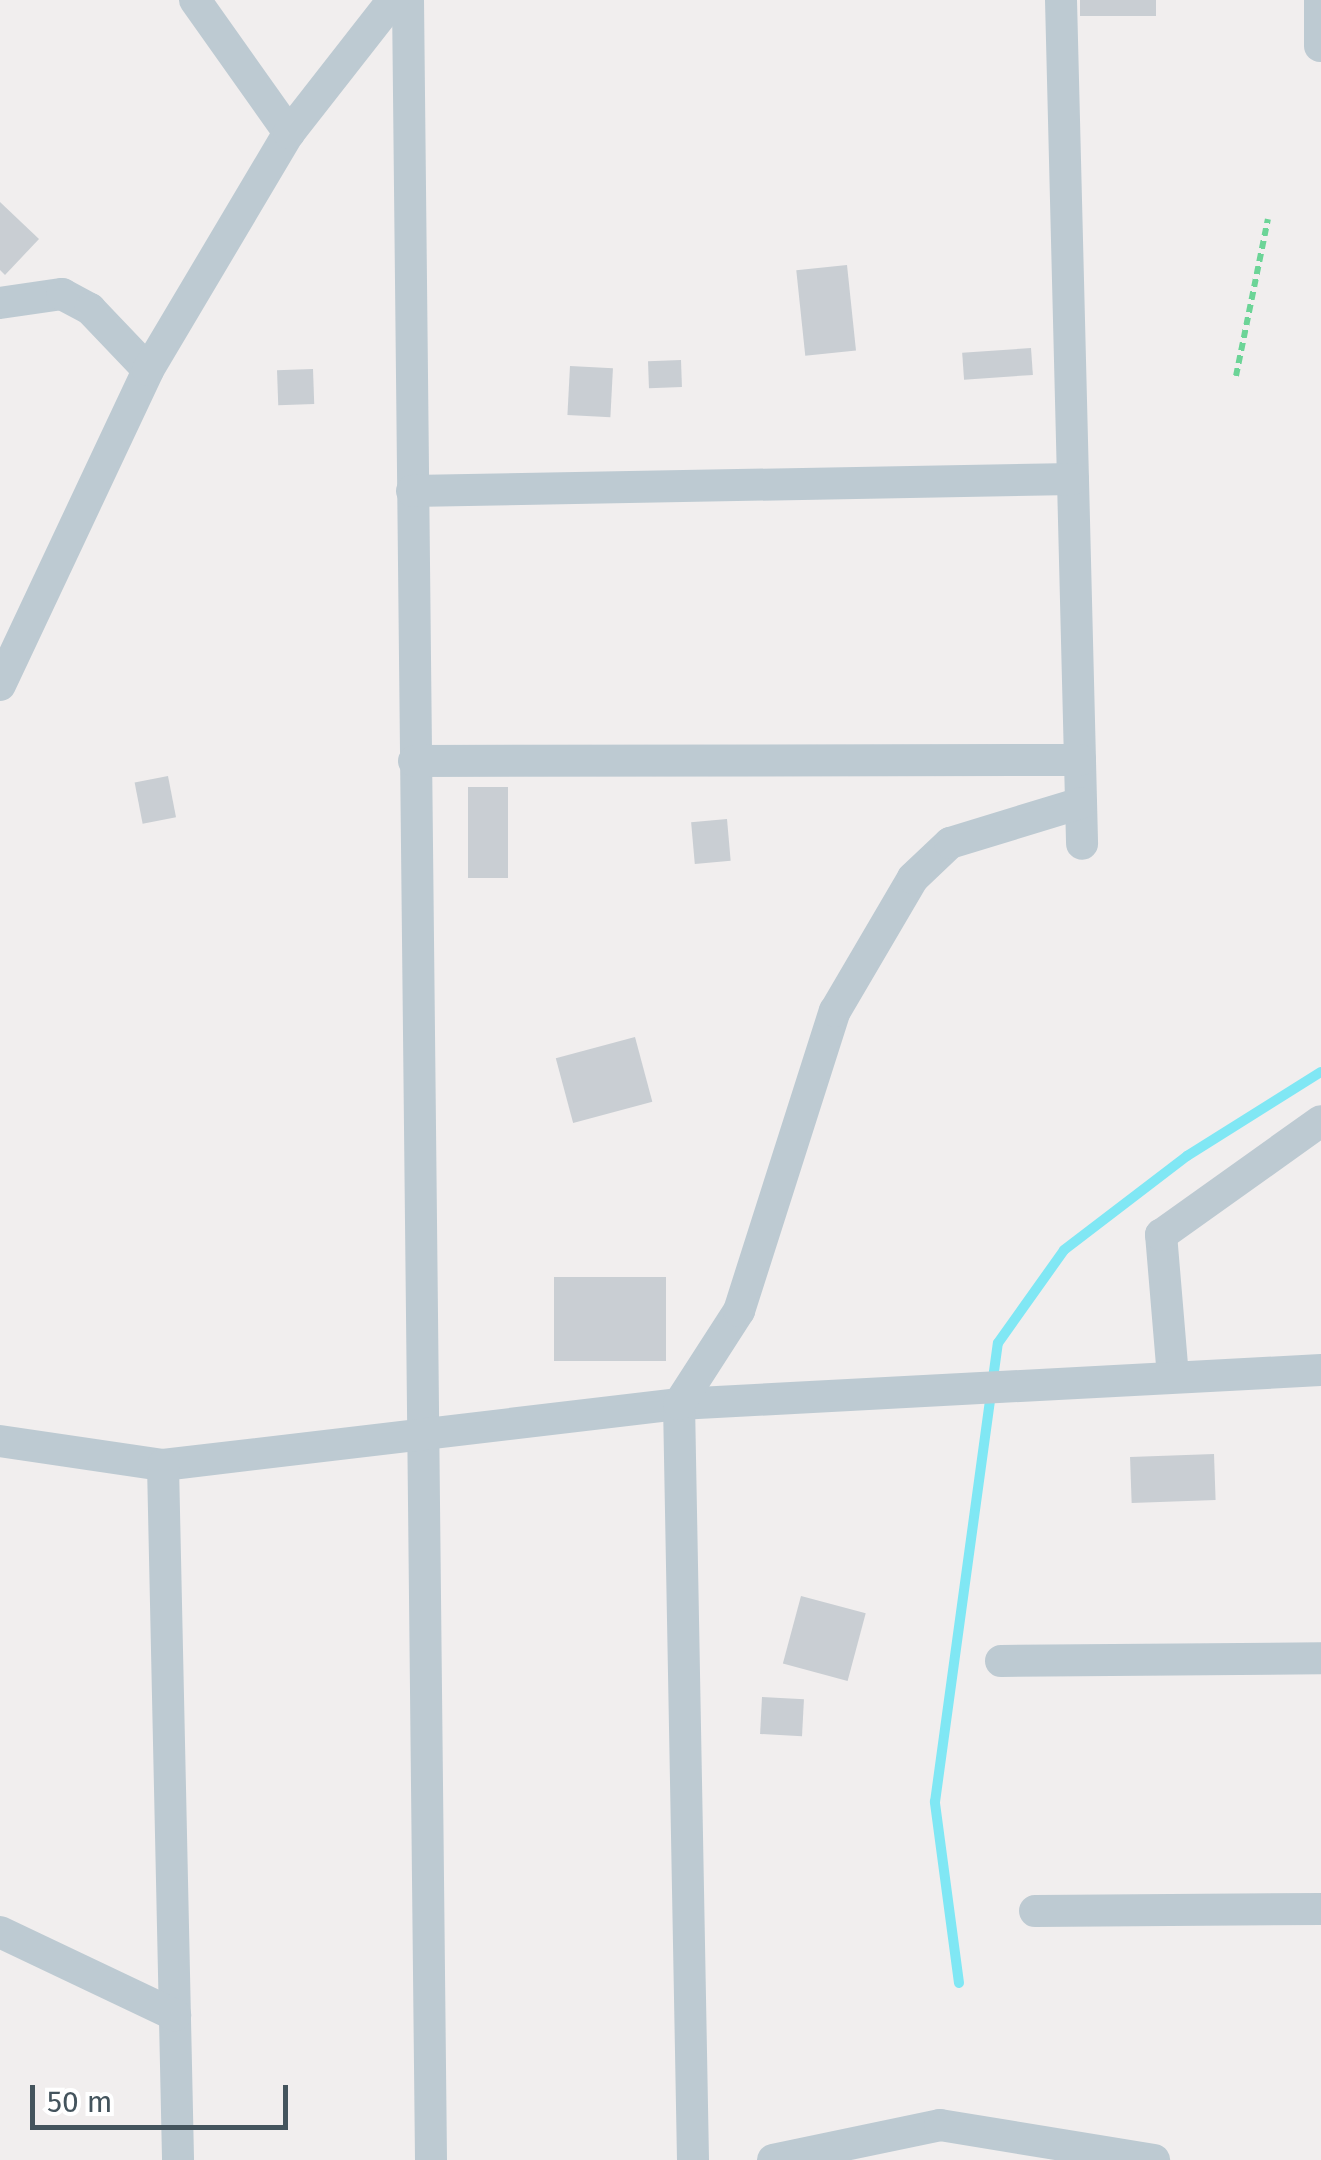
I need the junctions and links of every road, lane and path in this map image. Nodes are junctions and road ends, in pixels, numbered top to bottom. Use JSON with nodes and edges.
{"nodes":[{"id":1,"x":195,"y":0,"type":"edge"},
{"id":2,"x":393,"y":0,"type":"edge"},
{"id":3,"x":408,"y":0,"type":"edge"},
{"id":4,"x":1062,"y":0,"type":"edge"},
{"id":5,"x":1320,"y":0,"type":"edge"},
{"id":6,"x":1320,"y":46,"type":"edge"},
{"id":7,"x":290,"y":132,"type":"junction"},
{"id":8,"x":1268,"y":219,"type":"dead end"},
{"id":9,"x":0,"y":303,"type":"edge"},
{"id":10,"x":148,"y":370,"type":"junction"},
{"id":11,"x":1236,"y":376,"type":"dead end"},
{"id":12,"x":1073,"y":479,"type":"junction"},
{"id":13,"x":412,"y":491,"type":"junction"},
{"id":14,"x":0,"y":685,"type":"edge"},
{"id":15,"x":1080,"y":760,"type":"junction"},
{"id":16,"x":414,"y":762,"type":"junction"},
{"id":17,"x":1081,"y":804,"type":"junction"},
{"id":18,"x":1082,"y":844,"type":"dead end"},
{"id":19,"x":1321,"y":1121,"type":"edge"},
{"id":20,"x":1321,"y":1370,"type":"edge"},
{"id":21,"x":1173,"y":1377,"type":"junction"},
{"id":22,"x":679,"y":1404,"type":"junction"},
{"id":23,"x":419,"y":1434,"type":"junction"},
{"id":24,"x":0,"y":1441,"type":"edge"},
{"id":25,"x":163,"y":1465,"type":"junction"},
{"id":26,"x":1321,"y":1658,"type":"edge"},
{"id":27,"x":1001,"y":1662,"type":"dead end"},
{"id":28,"x":1321,"y":1909,"type":"edge"},
{"id":29,"x":1035,"y":1911,"type":"dead end"},
{"id":30,"x":0,"y":1932,"type":"edge"},
{"id":31,"x":174,"y":2015,"type":"junction"},
{"id":32,"x":178,"y":2160,"type":"edge"},
{"id":33,"x":432,"y":2160,"type":"edge"},
{"id":34,"x":693,"y":2160,"type":"edge"},
{"id":35,"x":773,"y":2160,"type":"edge"},
{"id":36,"x":1154,"y":2160,"type":"edge"}],
"edges":[{"from":1,"to":7,"type":"street"},
{"from":2,"to":7,"type":"street"},
{"from":3,"to":13,"type":"street"},
{"from":4,"to":12,"type":"street"},
{"from":5,"to":6,"type":"street"},
{"from":7,"to":10,"type":"street"},
{"from":8,"to":11,"type":"path"},
{"from":9,"to":10,"type":"street"},
{"from":10,"to":14,"type":"street"},
{"from":12,"to":13,"type":"street"},
{"from":12,"to":15,"type":"street"},
{"from":13,"to":16,"type":"street"},
{"from":15,"to":16,"type":"street"},
{"from":15,"to":17,"type":"street"},
{"from":16,"to":23,"type":"street"},
{"from":17,"to":18,"type":"street"},
{"from":17,"to":22,"type":"street"},
{"from":19,"to":21,"type":"street"},
{"from":20,"to":21,"type":"street"},
{"from":21,"to":22,"type":"street"},
{"from":22,"to":23,"type":"street"},
{"from":22,"to":34,"type":"street"},
{"from":23,"to":25,"type":"street"},
{"from":23,"to":33,"type":"street"},
{"from":24,"to":25,"type":"street"},
{"from":25,"to":31,"type":"street"},
{"from":26,"to":27,"type":"street"},
{"from":28,"to":29,"type":"street"},
{"from":30,"to":31,"type":"street"},
{"from":31,"to":32,"type":"street"},
{"from":35,"to":36,"type":"street"}]}
